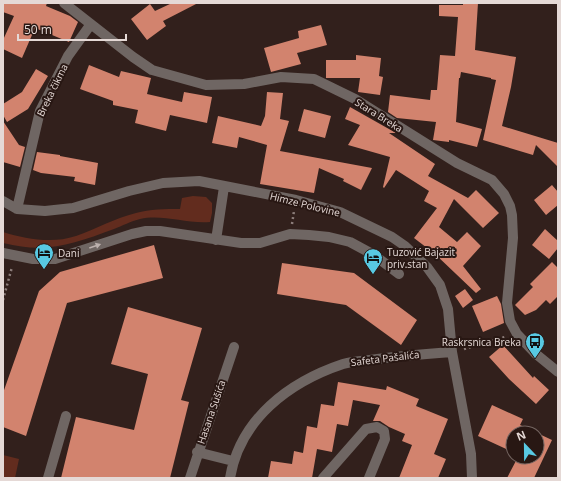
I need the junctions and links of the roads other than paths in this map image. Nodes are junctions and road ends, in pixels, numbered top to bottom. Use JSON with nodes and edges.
{"nodes":[{"id":1,"x":64,"y":3,"type":"edge"},
{"id":2,"x":91,"y":24,"type":"junction"},
{"id":3,"x":224,"y":186,"type":"junction"},
{"id":4,"x":3,"y":201,"type":"edge"},
{"id":5,"x":17,"y":209,"type":"junction"},
{"id":6,"x":216,"y":240,"type":"junction"},
{"id":7,"x":3,"y":254,"type":"edge"},
{"id":8,"x":399,"y":274,"type":"dead end"},
{"id":9,"x":234,"y":347,"type":"dead end"},
{"id":10,"x":452,"y":352,"type":"junction"},
{"id":11,"x":558,"y":372,"type":"edge"},
{"id":12,"x":66,"y":416,"type":"dead end"},
{"id":13,"x":198,"y":452,"type":"junction"},
{"id":14,"x":233,"y":461,"type":"junction"},
{"id":15,"x":48,"y":478,"type":"edge"},
{"id":16,"x":190,"y":478,"type":"edge"},
{"id":17,"x":230,"y":478,"type":"edge"},
{"id":18,"x":323,"y":478,"type":"edge"},
{"id":19,"x":369,"y":478,"type":"edge"},
{"id":20,"x":472,"y":478,"type":"edge"}],
"edges":[{"from":1,"to":2,"type":"street","name":"Stara Breka"},
{"from":2,"to":5,"type":"street","name":"Breka čikma"},
{"from":2,"to":11,"type":"street","name":"Stara Breka"},
{"from":3,"to":5,"type":"street","name":"Himze Polovine"},
{"from":3,"to":6,"type":"street"},
{"from":3,"to":10,"type":"street","name":"Himze Polovine"},
{"from":4,"to":5,"type":"street","name":"Himze Polovine"},
{"from":7,"to":6,"type":"street","one_way":true},
{"from":6,"to":8,"type":"street"},
{"from":9,"to":13,"type":"street","name":"Hasana Sušića"},
{"from":10,"to":14,"type":"street","name":"Safeta Pašalića"},
{"from":10,"to":20,"type":"street","name":"Himze Polovine"},
{"from":12,"to":15,"type":"street"},
{"from":13,"to":14,"type":"street"},
{"from":13,"to":16,"type":"street","name":"Hasana Sušića"},
{"from":14,"to":17,"type":"street","name":"Safeta Pašalića"},
{"from":18,"to":19,"type":"street"}]}
